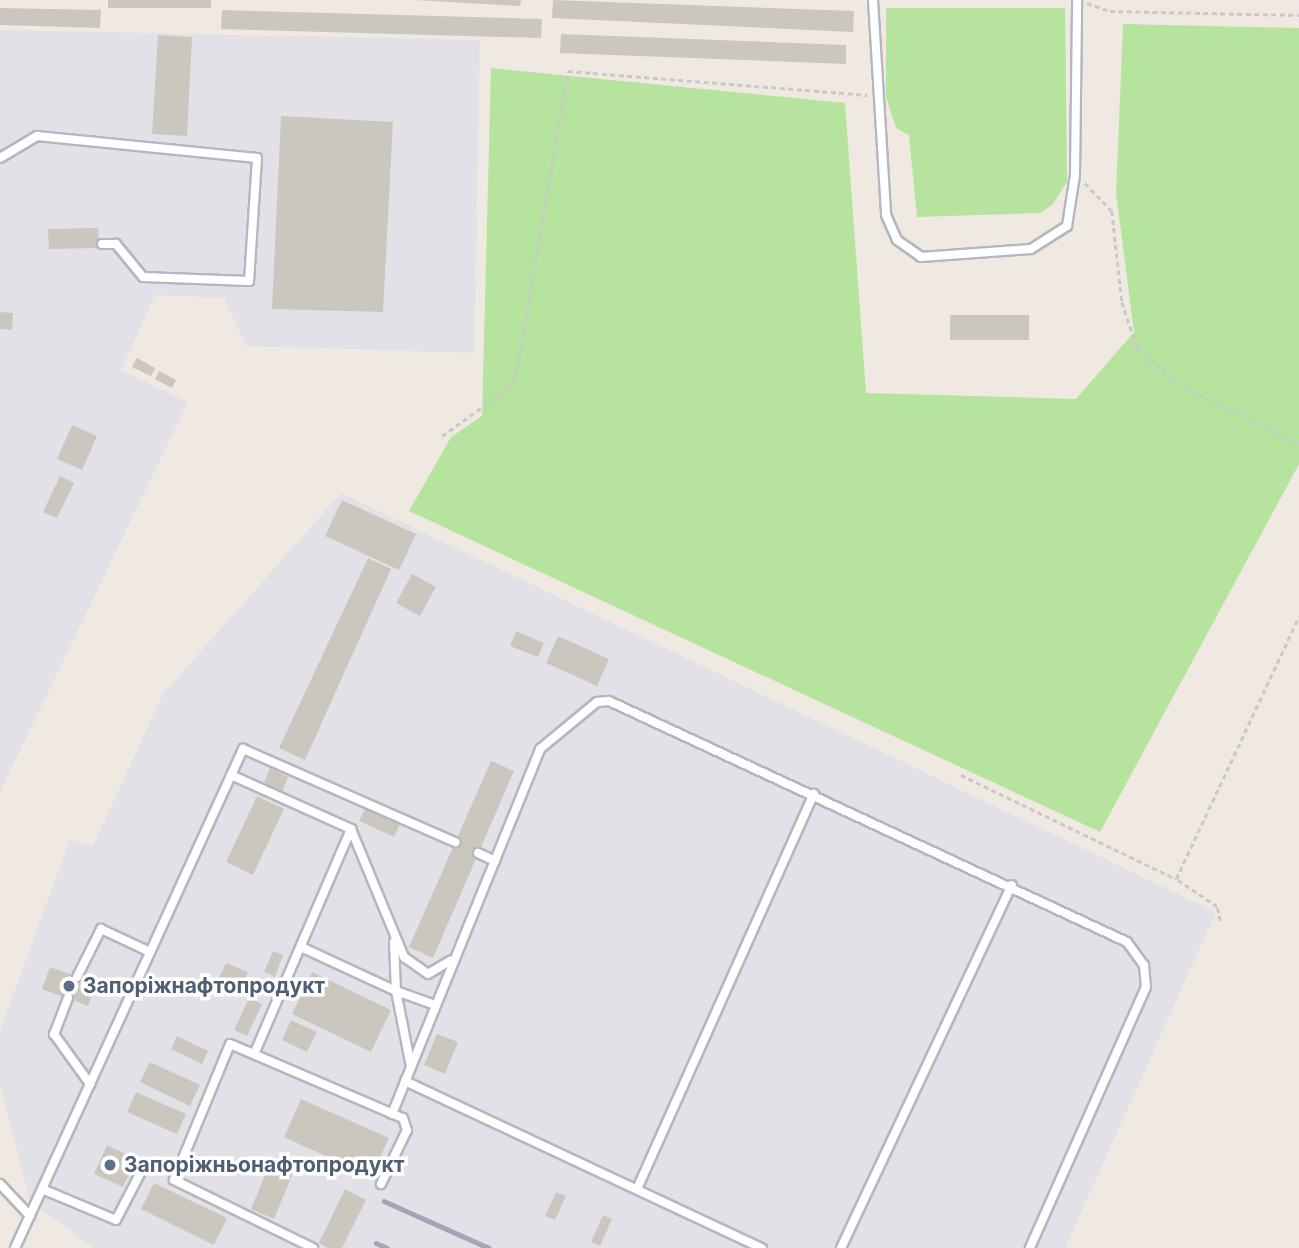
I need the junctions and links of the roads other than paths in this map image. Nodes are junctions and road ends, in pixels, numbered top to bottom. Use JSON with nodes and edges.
{"nodes":[{"id":1,"x":873,"y":0,"type":"edge"},
{"id":2,"x":1077,"y":0,"type":"edge"},
{"id":3,"x":0,"y":160,"type":"edge"},
{"id":4,"x":102,"y":244,"type":"dead end"},
{"id":5,"x":231,"y":775,"type":"junction"},
{"id":6,"x":814,"y":794,"type":"junction"},
{"id":7,"x":351,"y":829,"type":"junction"},
{"id":8,"x":455,"y":842,"type":"dead end"},
{"id":9,"x":478,"y":853,"type":"dead end"},
{"id":10,"x":495,"y":861,"type":"junction"},
{"id":11,"x":1012,"y":885,"type":"junction"},
{"id":12,"x":394,"y":939,"type":"junction"},
{"id":13,"x":301,"y":947,"type":"junction"},
{"id":14,"x":150,"y":953,"type":"junction"},
{"id":15,"x":454,"y":956,"type":"junction"},
{"id":16,"x":77,"y":976,"type":"dead end"},
{"id":17,"x":396,"y":991,"type":"junction"},
{"id":18,"x":68,"y":998,"type":"dead end"},
{"id":19,"x":435,"y":1005,"type":"junction"},
{"id":20,"x":255,"y":1052,"type":"junction"},
{"id":21,"x":411,"y":1067,"type":"junction"},
{"id":22,"x":405,"y":1081,"type":"junction"},
{"id":23,"x":90,"y":1084,"type":"junction"},
{"id":24,"x":392,"y":1114,"type":"junction"},
{"id":25,"x":144,"y":1166,"type":"dead end"},
{"id":26,"x":0,"y":1184,"type":"edge"},
{"id":27,"x":381,"y":1184,"type":"dead end"},
{"id":28,"x":42,"y":1189,"type":"junction"},
{"id":29,"x":637,"y":1189,"type":"junction"},
{"id":30,"x":30,"y":1216,"type":"junction"},
{"id":31,"x":15,"y":1248,"type":"edge"},
{"id":32,"x":313,"y":1248,"type":"edge"},
{"id":33,"x":762,"y":1248,"type":"edge"},
{"id":34,"x":841,"y":1248,"type":"edge"},
{"id":35,"x":1030,"y":1248,"type":"edge"}],
"edges":[{"from":1,"to":2,"type":"lane"},
{"from":3,"to":4,"type":"lane"},
{"from":5,"to":7,"type":"lane"},
{"from":5,"to":8,"type":"lane"},
{"from":5,"to":14,"type":"lane"},
{"from":6,"to":10,"type":"lane"},
{"from":6,"to":11,"type":"lane"},
{"from":6,"to":29,"type":"lane"},
{"from":7,"to":12,"type":"lane"},
{"from":7,"to":13,"type":"lane"},
{"from":9,"to":10,"type":"lane"},
{"from":10,"to":15,"type":"lane"},
{"from":11,"to":34,"type":"lane"},
{"from":11,"to":35,"type":"lane"},
{"from":12,"to":15,"type":"lane"},
{"from":12,"to":17,"type":"lane"},
{"from":13,"to":17,"type":"lane"},
{"from":13,"to":20,"type":"lane"},
{"from":14,"to":16,"type":"lane"},
{"from":14,"to":23,"type":"lane"},
{"from":15,"to":19,"type":"lane"},
{"from":17,"to":19,"type":"lane"},
{"from":17,"to":21,"type":"lane"},
{"from":18,"to":23,"type":"lane"},
{"from":19,"to":21,"type":"lane"},
{"from":20,"to":24,"type":"lane"},
{"from":20,"to":32,"type":"lane"},
{"from":21,"to":22,"type":"lane"},
{"from":22,"to":24,"type":"lane"},
{"from":22,"to":29,"type":"lane"},
{"from":23,"to":28,"type":"lane"},
{"from":24,"to":27,"type":"lane"},
{"from":25,"to":28,"type":"lane"},
{"from":26,"to":30,"type":"lane"},
{"from":28,"to":30,"type":"lane"},
{"from":29,"to":33,"type":"lane"},
{"from":30,"to":31,"type":"lane"}]}
